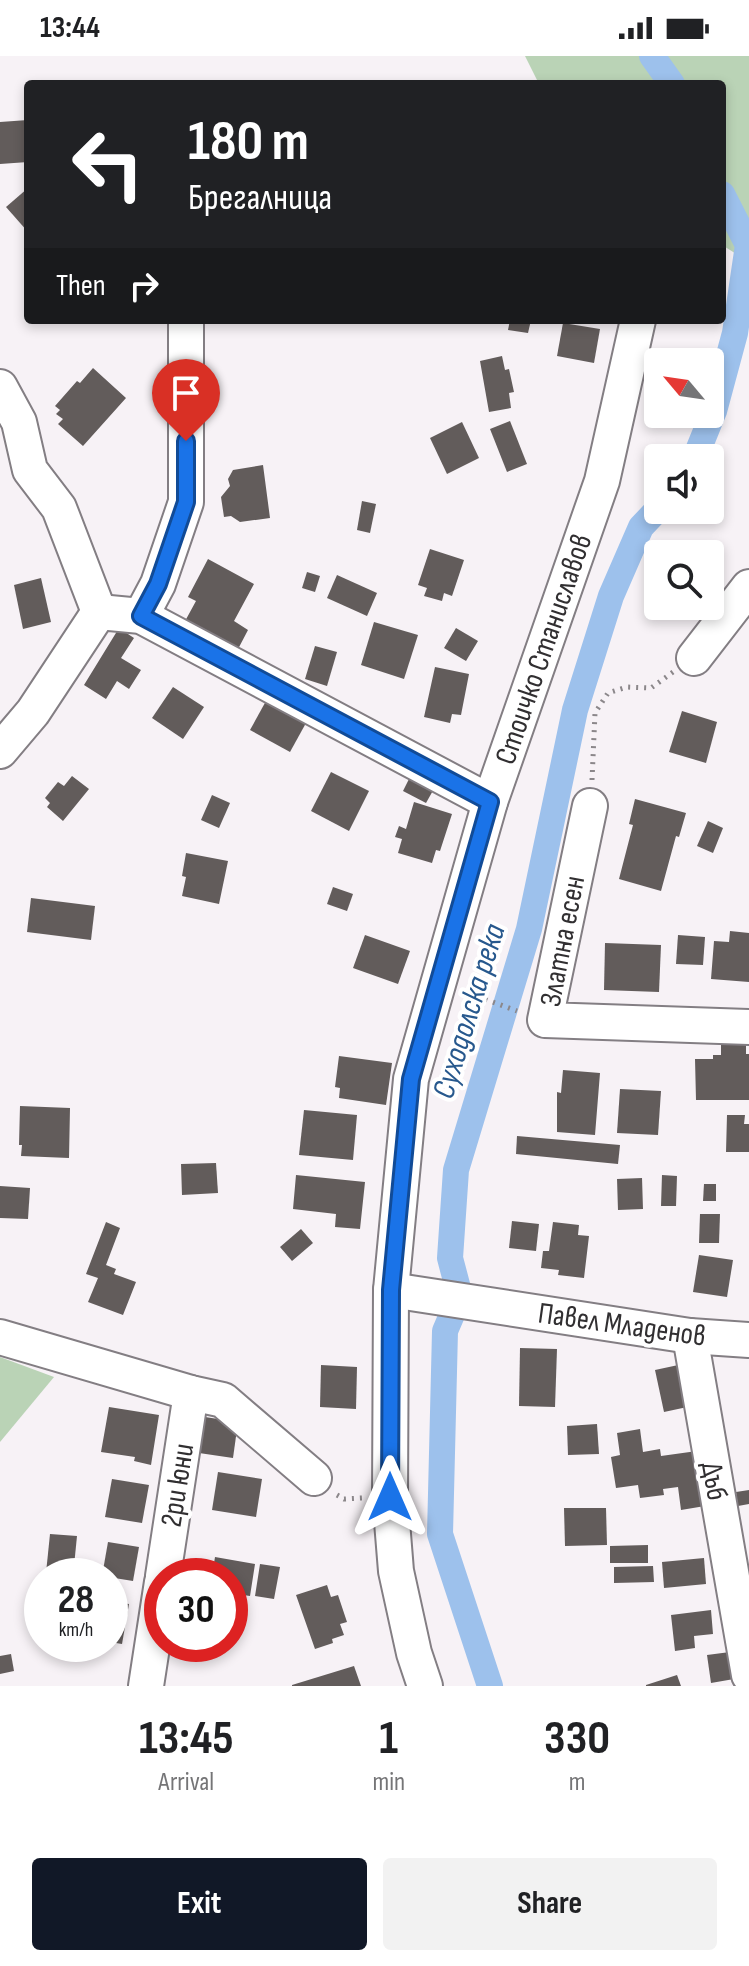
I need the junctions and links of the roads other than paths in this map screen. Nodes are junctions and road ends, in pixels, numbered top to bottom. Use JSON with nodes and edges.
{"nodes":[{"id":1,"x":186,"y":324,"type":"edge"},
{"id":2,"x":637,"y":324,"type":"edge"},
{"id":3,"x":0,"y":387,"type":"edge"},
{"id":4,"x":749,"y":587,"type":"edge"},
{"id":5,"x":99,"y":612,"type":"junction"},
{"id":6,"x":141,"y":616,"type":"junction"},
{"id":7,"x":694,"y":658,"type":"road end"},
{"id":8,"x":0,"y":751,"type":"edge"},
{"id":9,"x":490,"y":802,"type":"junction"},
{"id":10,"x":590,"y":806,"type":"road end"},
{"id":11,"x":749,"y":1027,"type":"edge"},
{"id":12,"x":391,"y":1290,"type":"junction"},
{"id":13,"x":690,"y":1336,"type":"junction"},
{"id":14,"x":0,"y":1337,"type":"edge"},
{"id":15,"x":749,"y":1340,"type":"edge"},
{"id":16,"x":191,"y":1393,"type":"junction"},
{"id":17,"x":314,"y":1478,"type":"road end"},
{"id":18,"x":166,"y":1558,"type":"edge"},
{"id":19,"x":150,"y":1662,"type":"edge"},
{"id":20,"x":749,"y":1675,"type":"edge"},
{"id":21,"x":146,"y":1686,"type":"edge"},
{"id":22,"x":425,"y":1686,"type":"edge"}],
"edges":[{"from":1,"to":6,"type":"street"},
{"from":2,"to":9,"type":"street","name":"Стоичко Станиславов"},
{"from":3,"to":5,"type":"street"},
{"from":4,"to":7,"type":"street"},
{"from":5,"to":6,"type":"street"},
{"from":5,"to":8,"type":"street"},
{"from":6,"to":9,"type":"street"},
{"from":9,"to":12,"type":"street","name":"Стоичко Станиславов"},
{"from":10,"to":11,"type":"street","name":"Златна есен"},
{"from":12,"to":13,"type":"street","name":"Павел Младенов"},
{"from":12,"to":22,"type":"street","name":"Стоичко Станиславов"},
{"from":13,"to":15,"type":"street","name":"Павел Младенов"},
{"from":13,"to":20,"type":"street","name":"Дъб"},
{"from":14,"to":16,"type":"street"},
{"from":16,"to":17,"type":"street"},
{"from":16,"to":18,"type":"street","name":"2ри юни"},
{"from":19,"to":21,"type":"street"}]}
